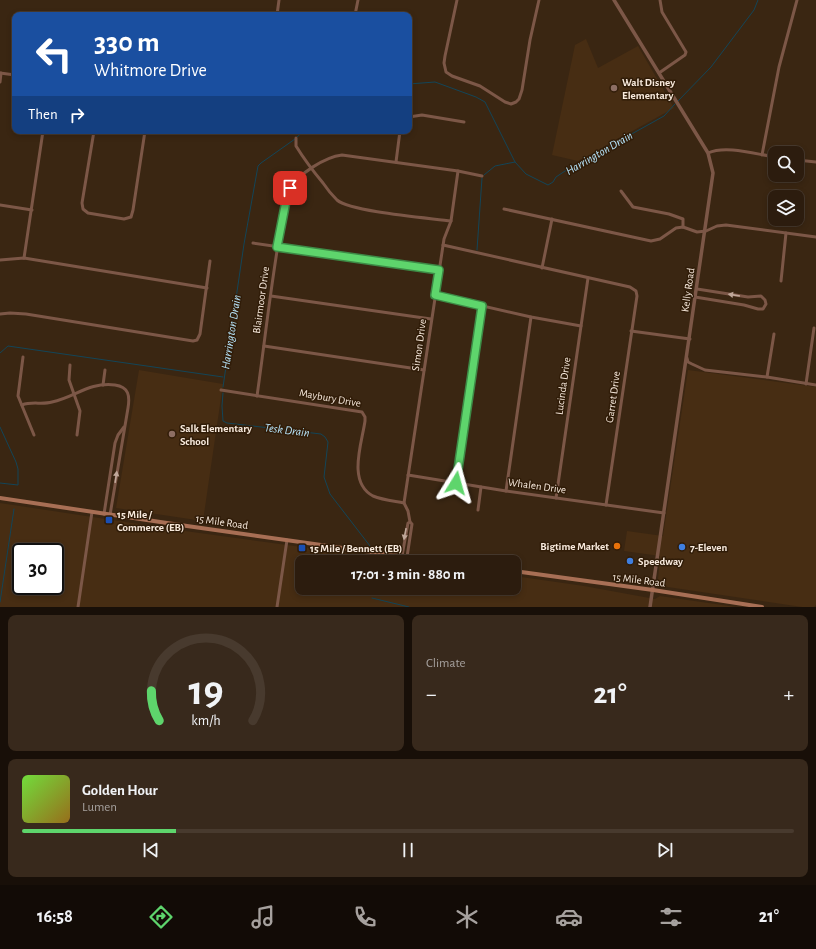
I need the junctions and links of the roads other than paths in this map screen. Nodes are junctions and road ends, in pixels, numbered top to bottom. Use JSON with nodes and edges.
{"nodes":[{"id":1,"x":279,"y":0,"type":"edge"},
{"id":2,"x":358,"y":0,"type":"edge"},
{"id":3,"x":457,"y":0,"type":"edge"},
{"id":4,"x":539,"y":0,"type":"edge"},
{"id":5,"x":614,"y":0,"type":"edge"},
{"id":6,"x":660,"y":0,"type":"edge"},
{"id":7,"x":797,"y":0,"type":"edge"},
{"id":8,"x":277,"y":12,"type":"edge"},
{"id":9,"x":356,"y":12,"type":"edge"},
{"id":10,"x":1,"y":73,"type":"edge"},
{"id":11,"x":659,"y":73,"type":"junction"},
{"id":12,"x":12,"y":75,"type":"edge"},
{"id":13,"x":0,"y":82,"type":"edge"},
{"id":14,"x":412,"y":117,"type":"edge"},
{"id":15,"x":464,"y":122,"type":"dead end"},
{"id":16,"x":43,"y":134,"type":"edge"},
{"id":17,"x":94,"y":134,"type":"edge"},
{"id":18,"x":145,"y":134,"type":"edge"},
{"id":19,"x":400,"y":134,"type":"edge"},
{"id":20,"x":296,"y":138,"type":"dead end"},
{"id":21,"x":708,"y":153,"type":"junction"},
{"id":22,"x":762,"y":155,"type":"junction"},
{"id":23,"x":768,"y":156,"type":"edge"},
{"id":24,"x":804,"y":161,"type":"edge"},
{"id":25,"x":396,"y":162,"type":"junction"},
{"id":26,"x":816,"y":162,"type":"edge"},
{"id":27,"x":312,"y":169,"type":"junction"},
{"id":28,"x":458,"y":171,"type":"junction"},
{"id":29,"x":482,"y":176,"type":"dead end"},
{"id":30,"x":621,"y":191,"type":"dead end"},
{"id":31,"x":0,"y":205,"type":"edge"},
{"id":32,"x":504,"y":209,"type":"dead end"},
{"id":33,"x":32,"y":210,"type":"junction"},
{"id":34,"x":552,"y":219,"type":"junction"},
{"id":35,"x":451,"y":221,"type":"junction"},
{"id":36,"x":683,"y":227,"type":"junction"},
{"id":37,"x":706,"y":231,"type":"junction"},
{"id":38,"x":786,"y":233,"type":"junction"},
{"id":39,"x":816,"y":237,"type":"edge"},
{"id":40,"x":253,"y":243,"type":"dead end"},
{"id":41,"x":443,"y":245,"type":"junction"},
{"id":42,"x":277,"y":247,"type":"junction"},
{"id":43,"x":24,"y":258,"type":"junction"},
{"id":44,"x":0,"y":260,"type":"edge"},
{"id":45,"x":210,"y":261,"type":"dead end"},
{"id":46,"x":542,"y":268,"type":"junction"},
{"id":47,"x":439,"y":270,"type":"junction"},
{"id":48,"x":588,"y":278,"type":"junction"},
{"id":49,"x":781,"y":280,"type":"dead end"},
{"id":50,"x":207,"y":288,"type":"junction"},
{"id":51,"x":696,"y":289,"type":"junction"},
{"id":52,"x":435,"y":295,"type":"junction"},
{"id":53,"x":271,"y":296,"type":"junction"},
{"id":54,"x":695,"y":297,"type":"junction"},
{"id":55,"x":482,"y":306,"type":"junction"},
{"id":56,"x":0,"y":314,"type":"edge"},
{"id":57,"x":531,"y":317,"type":"junction"},
{"id":58,"x":432,"y":319,"type":"junction"},
{"id":59,"x":581,"y":326,"type":"junction"},
{"id":60,"x":814,"y":328,"type":"dead end"},
{"id":61,"x":632,"y":331,"type":"junction"},
{"id":62,"x":774,"y":334,"type":"dead end"},
{"id":63,"x":690,"y":339,"type":"junction"},
{"id":64,"x":264,"y":346,"type":"junction"},
{"id":65,"x":23,"y":357,"type":"dead end"},
{"id":66,"x":687,"y":358,"type":"junction"},
{"id":67,"x":70,"y":364,"type":"dead end"},
{"id":68,"x":105,"y":370,"type":"dead end"},
{"id":69,"x":424,"y":370,"type":"junction"},
{"id":70,"x":767,"y":377,"type":"junction"},
{"id":71,"x":806,"y":384,"type":"junction"},
{"id":72,"x":103,"y":385,"type":"junction"},
{"id":73,"x":816,"y":385,"type":"edge"},
{"id":74,"x":220,"y":390,"type":"dead end"},
{"id":75,"x":74,"y":394,"type":"junction"},
{"id":76,"x":257,"y":396,"type":"junction"},
{"id":77,"x":22,"y":405,"type":"junction"},
{"id":78,"x":125,"y":426,"type":"junction"},
{"id":79,"x":34,"y":435,"type":"dead end"},
{"id":80,"x":77,"y":435,"type":"dead end"},
{"id":81,"x":408,"y":475,"type":"junction"},
{"id":82,"x":456,"y":483,"type":"junction"},
{"id":83,"x":481,"y":487,"type":"junction"},
{"id":84,"x":506,"y":491,"type":"junction"},
{"id":85,"x":0,"y":498,"type":"edge"},
{"id":86,"x":556,"y":498,"type":"junction"},
{"id":87,"x":404,"y":503,"type":"junction"},
{"id":88,"x":606,"y":505,"type":"junction"},
{"id":89,"x":478,"y":510,"type":"dead end"},
{"id":90,"x":92,"y":512,"type":"junction"},
{"id":91,"x":664,"y":513,"type":"junction"},
{"id":92,"x":104,"y":514,"type":"junction"},
{"id":93,"x":110,"y":515,"type":"junction"},
{"id":94,"x":410,"y":522,"type":"junction"},
{"id":95,"x":287,"y":540,"type":"junction"},
{"id":96,"x":395,"y":555,"type":"edge"},
{"id":97,"x":402,"y":555,"type":"edge"},
{"id":98,"x":407,"y":555,"type":"edge"},
{"id":99,"x":521,"y":572,"type":"edge"},
{"id":100,"x":653,"y":590,"type":"junction"},
{"id":101,"x":78,"y":607,"type":"edge"},
{"id":102,"x":277,"y":607,"type":"edge"},
{"id":103,"x":650,"y":607,"type":"edge"},
{"id":104,"x":762,"y":607,"type":"edge"}],
"edges":[{"from":1,"to":8,"type":"street"},
{"from":2,"to":9,"type":"street"},
{"from":3,"to":4,"type":"street"},
{"from":5,"to":11,"type":"street","name":"Kelly Road"},
{"from":6,"to":11,"type":"street"},
{"from":7,"to":22,"type":"street"},
{"from":10,"to":12,"type":"street"},
{"from":10,"to":13,"type":"street"},
{"from":11,"to":21,"type":"street","name":"Kelly Road"},
{"from":14,"to":15,"type":"street"},
{"from":16,"to":33,"type":"street"},
{"from":17,"to":18,"type":"street"},
{"from":19,"to":25,"type":"street"},
{"from":20,"to":27,"type":"street"},
{"from":21,"to":22,"type":"street"},
{"from":21,"to":37,"type":"street","name":"Kelly Road"},
{"from":22,"to":23,"type":"street"},
{"from":24,"to":26,"type":"street"},
{"from":25,"to":27,"type":"street","name":"Blairmoor Drive"},
{"from":25,"to":28,"type":"street","name":"Blairmoor Drive"},
{"from":27,"to":35,"type":"street"},
{"from":27,"to":42,"type":"street","name":"Blairmoor Drive"},
{"from":28,"to":29,"type":"street","name":"Blairmoor Drive"},
{"from":28,"to":35,"type":"street","name":"Simon Drive"},
{"from":30,"to":36,"type":"street"},
{"from":31,"to":33,"type":"street"},
{"from":32,"to":34,"type":"street"},
{"from":33,"to":43,"type":"street"},
{"from":34,"to":36,"type":"street"},
{"from":34,"to":46,"type":"street"},
{"from":35,"to":41,"type":"street","name":"Simon Drive"},
{"from":36,"to":37,"type":"street"},
{"from":37,"to":38,"type":"street"},
{"from":37,"to":51,"type":"street","name":"Kelly Road"},
{"from":38,"to":39,"type":"street"},
{"from":38,"to":49,"type":"street"},
{"from":40,"to":42,"type":"street"},
{"from":41,"to":46,"type":"street"},
{"from":41,"to":47,"type":"street","name":"Simon Drive"},
{"from":42,"to":47,"type":"street"},
{"from":42,"to":53,"type":"street","name":"Blairmoor Drive"},
{"from":43,"to":44,"type":"street"},
{"from":43,"to":50,"type":"street"},
{"from":45,"to":50,"type":"street"},
{"from":46,"to":48,"type":"street"},
{"from":47,"to":52,"type":"street","name":"Simon Drive"},
{"from":48,"to":59,"type":"street","name":"Lucinda Drive"},
{"from":48,"to":61,"type":"street","name":"Garret Drive"},
{"from":50,"to":56,"type":"street"},
{"from":51,"to":54,"type":"street","name":"Kelly Road"},
{"from":54,"to":51,"type":"street","one_way":true},
{"from":52,"to":55,"type":"street"},
{"from":52,"to":58,"type":"street","name":"Simon Drive"},
{"from":53,"to":58,"type":"street"},
{"from":53,"to":64,"type":"street","name":"Blairmoor Drive"},
{"from":54,"to":63,"type":"street","name":"Kelly Road"},
{"from":55,"to":57,"type":"street"},
{"from":55,"to":82,"type":"street"},
{"from":57,"to":59,"type":"street"},
{"from":57,"to":84,"type":"street"},
{"from":58,"to":69,"type":"street","name":"Simon Drive"},
{"from":59,"to":86,"type":"street","name":"Lucinda Drive"},
{"from":60,"to":71,"type":"street"},
{"from":61,"to":63,"type":"street"},
{"from":61,"to":88,"type":"street","name":"Garret Drive"},
{"from":62,"to":70,"type":"street"},
{"from":63,"to":66,"type":"street","name":"Kelly Road"},
{"from":64,"to":69,"type":"street"},
{"from":64,"to":76,"type":"street","name":"Blairmoor Drive"},
{"from":65,"to":77,"type":"street"},
{"from":66,"to":70,"type":"street"},
{"from":66,"to":91,"type":"street","name":"Kelly Road"},
{"from":67,"to":75,"type":"street"},
{"from":68,"to":72,"type":"street"},
{"from":69,"to":81,"type":"street","name":"Simon Drive"},
{"from":70,"to":71,"type":"street"},
{"from":71,"to":73,"type":"street"},
{"from":72,"to":75,"type":"street"},
{"from":72,"to":78,"type":"street"},
{"from":74,"to":76,"type":"street","name":"Maybury Drive"},
{"from":75,"to":77,"type":"street"},
{"from":75,"to":80,"type":"street"},
{"from":76,"to":87,"type":"street","name":"Maybury Drive"},
{"from":77,"to":79,"type":"street"},
{"from":78,"to":92,"type":"street"},
{"from":93,"to":78,"type":"street","one_way":true},
{"from":81,"to":82,"type":"street","name":"Whalen Drive"},
{"from":81,"to":87,"type":"street","name":"Simon Drive"},
{"from":82,"to":83,"type":"street","name":"Whalen Drive"},
{"from":83,"to":84,"type":"street","name":"Whalen Drive"},
{"from":83,"to":89,"type":"street"},
{"from":84,"to":86,"type":"street","name":"Whalen Drive"},
{"from":85,"to":90,"type":"main road","name":"15 Mile Road"},
{"from":86,"to":88,"type":"street","name":"Whalen Drive"},
{"from":87,"to":94,"type":"street","name":"Simon Drive"},
{"from":88,"to":91,"type":"street","name":"Whalen Drive"},
{"from":90,"to":92,"type":"main road","name":"15 Mile Road"},
{"from":90,"to":101,"type":"street"},
{"from":91,"to":100,"type":"street","name":"Kelly Road"},
{"from":92,"to":93,"type":"main road","name":"15 Mile Road"},
{"from":93,"to":95,"type":"main road","name":"15 Mile Road"},
{"from":94,"to":97,"type":"street","one_way":true},
{"from":94,"to":98,"type":"street","name":"Simon Drive"},
{"from":95,"to":96,"type":"main road","name":"15 Mile Road"},
{"from":95,"to":102,"type":"street"},
{"from":99,"to":100,"type":"main road","name":"15 Mile Road"},
{"from":100,"to":103,"type":"street","name":"Kelly Road"},
{"from":100,"to":104,"type":"main road","name":"15 Mile Road"}]}
